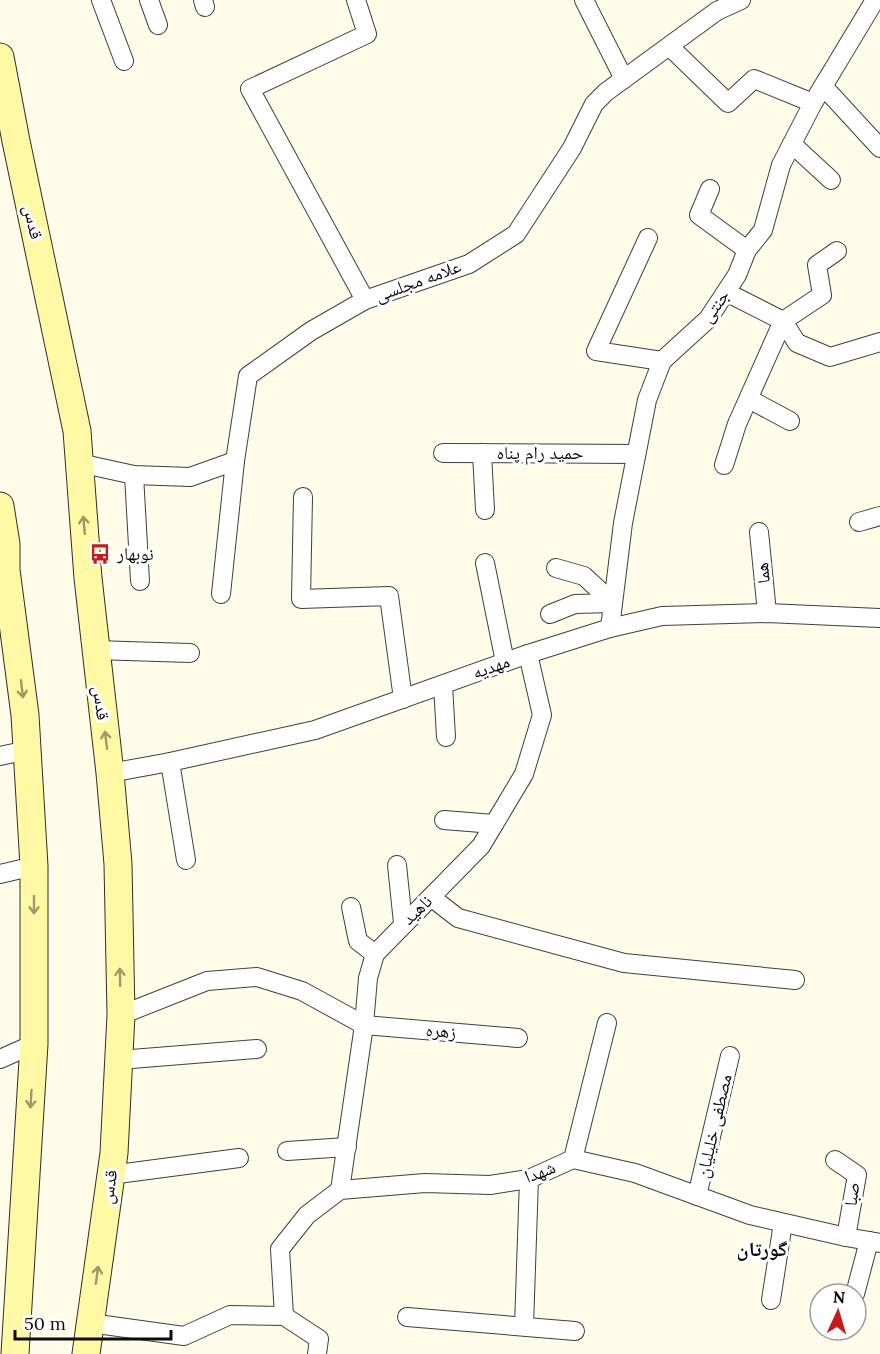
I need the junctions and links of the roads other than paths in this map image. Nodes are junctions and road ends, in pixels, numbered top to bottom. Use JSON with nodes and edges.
{"nodes":[{"id":1,"x":101,"y":0,"type":"edge"},
{"id":2,"x":149,"y":0,"type":"edge"},
{"id":3,"x":356,"y":0,"type":"edge"},
{"id":4,"x":584,"y":0,"type":"edge"},
{"id":5,"x":741,"y":0,"type":"edge"},
{"id":6,"x":875,"y":0,"type":"edge"},
{"id":7,"x":713,"y":6,"type":"edge"},
{"id":8,"x":158,"y":25,"type":"dead end"},
{"id":9,"x":670,"y":47,"type":"junction"},
{"id":10,"x":0,"y":57,"type":"edge"},
{"id":11,"x":124,"y":61,"type":"dead end"},
{"id":12,"x":624,"y":79,"type":"junction"},
{"id":13,"x":823,"y":86,"type":"junction"},
{"id":14,"x":813,"y":103,"type":"junction"},
{"id":15,"x":792,"y":144,"type":"junction"},
{"id":16,"x":880,"y":148,"type":"edge"},
{"id":17,"x":831,"y":180,"type":"dead end"},
{"id":18,"x":710,"y":189,"type":"dead end"},
{"id":19,"x":648,"y":238,"type":"dead end"},
{"id":20,"x":747,"y":250,"type":"junction"},
{"id":21,"x":837,"y":251,"type":"dead end"},
{"id":22,"x":726,"y":292,"type":"junction"},
{"id":23,"x":365,"y":300,"type":"junction"},
{"id":24,"x":783,"y":321,"type":"junction"},
{"id":25,"x":880,"y":342,"type":"edge"},
{"id":26,"x":662,"y":361,"type":"junction"},
{"id":27,"x":749,"y":399,"type":"junction"},
{"id":28,"x":790,"y":421,"type":"dead end"},
{"id":29,"x":443,"y":453,"type":"dead end"},
{"id":30,"x":482,"y":453,"type":"junction"},
{"id":31,"x":636,"y":454,"type":"junction"},
{"id":32,"x":235,"y":461,"type":"junction"},
{"id":33,"x":79,"y":463,"type":"junction"},
{"id":34,"x":724,"y":465,"type":"dead end"},
{"id":35,"x":134,"y":475,"type":"junction"},
{"id":36,"x":303,"y":497,"type":"dead end"},
{"id":37,"x":0,"y":506,"type":"edge"},
{"id":38,"x":485,"y":510,"type":"dead end"},
{"id":39,"x":880,"y":516,"type":"edge"},
{"id":40,"x":859,"y":522,"type":"dead end"},
{"id":41,"x":759,"y":532,"type":"dead end"},
{"id":42,"x":3,"y":544,"type":"edge"},
{"id":43,"x":485,"y":562,"type":"dead end"},
{"id":44,"x":556,"y":568,"type":"dead end"},
{"id":45,"x":140,"y":581,"type":"dead end"},
{"id":46,"x":221,"y":594,"type":"dead end"},
{"id":47,"x":613,"y":603,"type":"junction"},
{"id":48,"x":767,"y":613,"type":"junction"},
{"id":49,"x":550,"y":614,"type":"dead end"},
{"id":50,"x":880,"y":618,"type":"edge"},
{"id":51,"x":610,"y":627,"type":"junction"},
{"id":52,"x":8,"y":646,"type":"edge"},
{"id":53,"x":95,"y":650,"type":"junction"},
{"id":54,"x":190,"y":653,"type":"dead end"},
{"id":55,"x":528,"y":654,"type":"junction"},
{"id":56,"x":505,"y":662,"type":"junction"},
{"id":57,"x":443,"y":685,"type":"junction"},
{"id":58,"x":403,"y":699,"type":"junction"},
{"id":59,"x":446,"y":736,"type":"dead end"},
{"id":60,"x":28,"y":750,"type":"junction"},
{"id":61,"x":0,"y":756,"type":"edge"},
{"id":62,"x":170,"y":762,"type":"junction"},
{"id":63,"x":110,"y":773,"type":"junction"},
{"id":64,"x":444,"y":820,"type":"dead end"},
{"id":65,"x":494,"y":824,"type":"junction"},
{"id":66,"x":186,"y":860,"type":"dead end"},
{"id":67,"x":397,"y":865,"type":"dead end"},
{"id":68,"x":34,"y":866,"type":"junction"},
{"id":69,"x":0,"y":874,"type":"edge"},
{"id":70,"x":431,"y":897,"type":"junction"},
{"id":71,"x":351,"y":907,"type":"dead end"},
{"id":72,"x":404,"y":923,"type":"junction"},
{"id":73,"x":375,"y":954,"type":"junction"},
{"id":74,"x":795,"y":980,"type":"dead end"},
{"id":75,"x":121,"y":1015,"type":"junction"},
{"id":76,"x":607,"y":1023,"type":"dead end"},
{"id":77,"x":364,"y":1025,"type":"junction"},
{"id":78,"x":518,"y":1038,"type":"dead end"},
{"id":79,"x":34,"y":1044,"type":"junction"},
{"id":80,"x":257,"y":1049,"type":"dead end"},
{"id":81,"x":730,"y":1056,"type":"dead end"},
{"id":82,"x":0,"y":1059,"type":"edge"},
{"id":83,"x":119,"y":1060,"type":"junction"},
{"id":84,"x":347,"y":1147,"type":"junction"},
{"id":85,"x":287,"y":1151,"type":"dead end"},
{"id":86,"x":239,"y":1158,"type":"dead end"},
{"id":87,"x":573,"y":1159,"type":"junction"},
{"id":88,"x":835,"y":1160,"type":"dead end"},
{"id":89,"x":110,"y":1175,"type":"junction"},
{"id":90,"x":530,"y":1179,"type":"junction"},
{"id":91,"x":340,"y":1190,"type":"junction"},
{"id":92,"x":697,"y":1196,"type":"junction"},
{"id":93,"x":783,"y":1223,"type":"junction"},
{"id":94,"x":846,"y":1238,"type":"junction"},
{"id":95,"x":874,"y":1242,"type":"edge"},
{"id":96,"x":859,"y":1282,"type":"edge"},
{"id":97,"x":771,"y":1300,"type":"dead end"},
{"id":98,"x":284,"y":1316,"type":"junction"},
{"id":99,"x":407,"y":1317,"type":"dead end"},
{"id":100,"x":90,"y":1323,"type":"junction"},
{"id":101,"x":524,"y":1326,"type":"junction"},
{"id":102,"x":575,"y":1331,"type":"dead end"},
{"id":103,"x":183,"y":1345,"type":"edge"},
{"id":104,"x":15,"y":1354,"type":"edge"},
{"id":105,"x":86,"y":1354,"type":"edge"},
{"id":106,"x":317,"y":1354,"type":"edge"}],
"edges":[{"from":1,"to":11,"type":"street"},
{"from":2,"to":8,"type":"street"},
{"from":3,"to":23,"type":"street"},
{"from":4,"to":12,"type":"street"},
{"from":5,"to":7,"type":"street","name":"علامه مجلسی"},
{"from":6,"to":13,"type":"street","name":"جنتی"},
{"from":7,"to":9,"type":"street","name":"علامه مجلسی"},
{"from":9,"to":12,"type":"street","name":"علامه مجلسی"},
{"from":9,"to":14,"type":"street"},
{"from":10,"to":33,"type":"main road","name":"قدس"},
{"from":12,"to":23,"type":"street","name":"علامه مجلسی"},
{"from":13,"to":14,"type":"street","name":"جنتی"},
{"from":13,"to":16,"type":"street"},
{"from":14,"to":15,"type":"street","name":"جنتی"},
{"from":15,"to":17,"type":"street"},
{"from":15,"to":20,"type":"street","name":"جنتی"},
{"from":18,"to":20,"type":"street"},
{"from":19,"to":26,"type":"street"},
{"from":20,"to":22,"type":"street","name":"جنتی"},
{"from":21,"to":24,"type":"street"},
{"from":22,"to":24,"type":"street"},
{"from":22,"to":26,"type":"street","name":"جنتی"},
{"from":23,"to":32,"type":"street","name":"علامه مجلسی"},
{"from":24,"to":25,"type":"street"},
{"from":24,"to":27,"type":"street"},
{"from":26,"to":31,"type":"street","name":"جنتی"},
{"from":27,"to":28,"type":"street"},
{"from":27,"to":34,"type":"street"},
{"from":29,"to":30,"type":"street","name":"حمید رام پناه"},
{"from":30,"to":31,"type":"street","name":"حمید رام پناه"},
{"from":30,"to":38,"type":"street"},
{"from":31,"to":47,"type":"street","name":"جنتی"},
{"from":32,"to":35,"type":"street"},
{"from":32,"to":46,"type":"street","name":"علامه مجلسی"},
{"from":33,"to":35,"type":"street"},
{"from":53,"to":33,"type":"main road","name":"قدس","one_way":true},
{"from":35,"to":45,"type":"street"},
{"from":36,"to":58,"type":"street"},
{"from":37,"to":42,"type":"main road"},
{"from":39,"to":40,"type":"street"},
{"from":41,"to":48,"type":"street","name":"هما"},
{"from":42,"to":52,"type":"main road"},
{"from":43,"to":56,"type":"street"},
{"from":44,"to":47,"type":"street"},
{"from":47,"to":49,"type":"street"},
{"from":47,"to":51,"type":"street","name":"جنتی"},
{"from":48,"to":50,"type":"street","name":"مهدیه"},
{"from":48,"to":51,"type":"street","name":"مهدیه"},
{"from":51,"to":55,"type":"street","name":"مهدیه"},
{"from":52,"to":60,"type":"main road","one_way":true},
{"from":53,"to":54,"type":"street"},
{"from":63,"to":53,"type":"main road","name":"قدس","one_way":true},
{"from":55,"to":56,"type":"street","name":"مهدیه"},
{"from":55,"to":65,"type":"street","name":"ناهید"},
{"from":56,"to":57,"type":"street","name":"مهدیه"},
{"from":57,"to":58,"type":"street","name":"مهدیه"},
{"from":57,"to":59,"type":"street"},
{"from":58,"to":62,"type":"street","name":"مهدیه"},
{"from":60,"to":61,"type":"street"},
{"from":60,"to":68,"type":"main road"},
{"from":62,"to":63,"type":"street","name":"مهدیه"},
{"from":62,"to":66,"type":"street"},
{"from":75,"to":63,"type":"main road","name":"قدس","one_way":true},
{"from":64,"to":65,"type":"street"},
{"from":65,"to":70,"type":"street","name":"ناهید"},
{"from":67,"to":72,"type":"street"},
{"from":68,"to":69,"type":"street"},
{"from":68,"to":79,"type":"main road","one_way":true},
{"from":70,"to":72,"type":"street","name":"ناهید"},
{"from":70,"to":74,"type":"street"},
{"from":71,"to":73,"type":"street"},
{"from":72,"to":73,"type":"street","name":"ناهید"},
{"from":73,"to":77,"type":"street","name":"ناهید"},
{"from":75,"to":77,"type":"street"},
{"from":75,"to":83,"type":"main road","name":"قدس"},
{"from":76,"to":87,"type":"street"},
{"from":77,"to":78,"type":"street","name":"زهره"},
{"from":77,"to":84,"type":"street","name":"ناهید"},
{"from":79,"to":82,"type":"street"},
{"from":79,"to":104,"type":"main road","one_way":true},
{"from":80,"to":83,"type":"street"},
{"from":81,"to":92,"type":"street","name":"مصطفی خلیلیان"},
{"from":83,"to":89,"type":"main road","name":"قدس"},
{"from":84,"to":85,"type":"street"},
{"from":84,"to":91,"type":"street","name":"ناهید"},
{"from":86,"to":89,"type":"street"},
{"from":87,"to":90,"type":"street","name":"شهدا"},
{"from":87,"to":92,"type":"street","name":"شهدا"},
{"from":88,"to":94,"type":"street","name":"صبا"},
{"from":100,"to":89,"type":"main road","name":"قدس","one_way":true},
{"from":90,"to":91,"type":"street","name":"شهدا"},
{"from":90,"to":101,"type":"street"},
{"from":91,"to":98,"type":"street"},
{"from":92,"to":93,"type":"street","name":"شهدا"},
{"from":93,"to":94,"type":"street","name":"شهدا"},
{"from":93,"to":97,"type":"street"},
{"from":94,"to":95,"type":"street","name":"شهدا"},
{"from":95,"to":96,"type":"street"},
{"from":98,"to":103,"type":"street"},
{"from":98,"to":106,"type":"street"},
{"from":99,"to":101,"type":"street"},
{"from":100,"to":103,"type":"street"},
{"from":100,"to":105,"type":"main road","name":"قدس"},
{"from":101,"to":102,"type":"street"}]}
